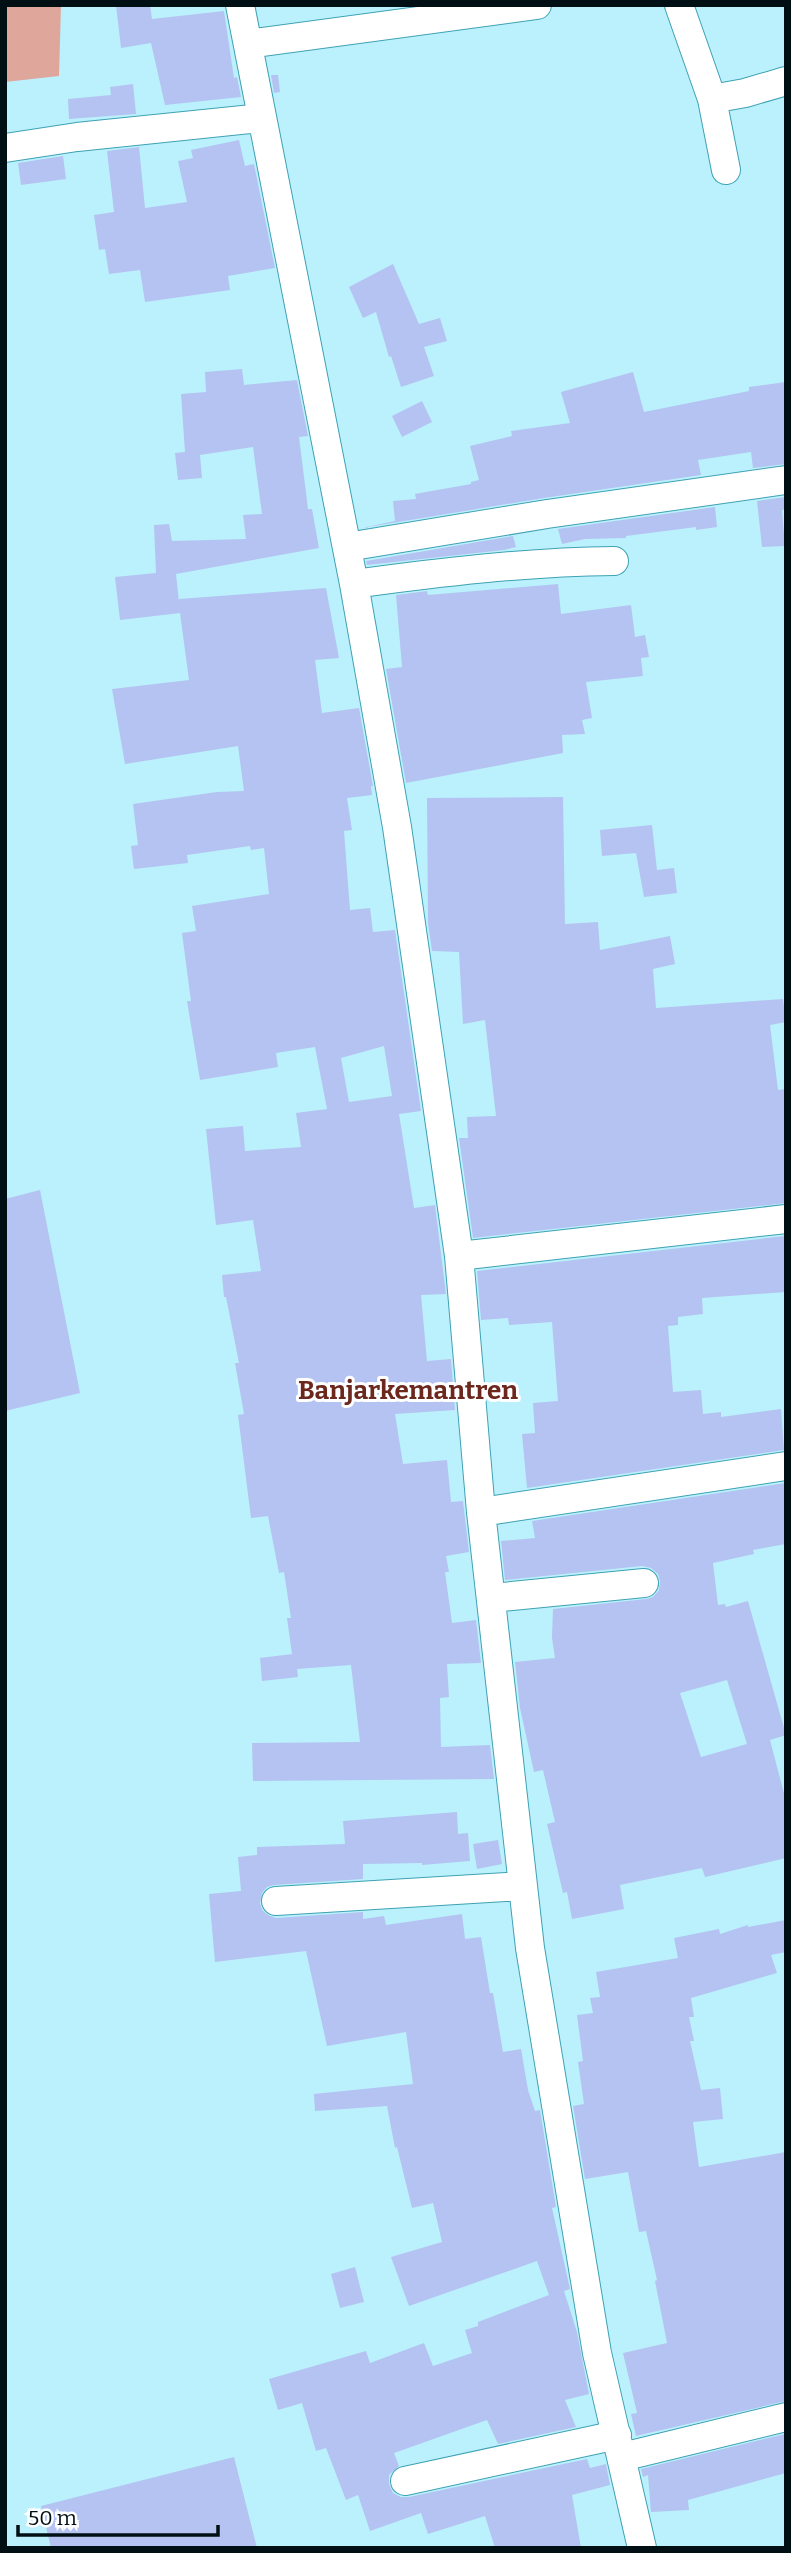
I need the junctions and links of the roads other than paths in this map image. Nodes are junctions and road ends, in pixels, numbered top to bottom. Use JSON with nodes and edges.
{"nodes":[{"id":1,"x":240,"y":5,"type":"edge"},
{"id":2,"x":537,"y":5,"type":"edge"},
{"id":3,"x":680,"y":5,"type":"edge"},
{"id":4,"x":450,"y":11,"type":"edge"},
{"id":5,"x":248,"y":44,"type":"junction"},
{"id":6,"x":786,"y":81,"type":"edge"},
{"id":7,"x":712,"y":99,"type":"junction"},
{"id":8,"x":261,"y":118,"type":"junction"},
{"id":9,"x":5,"y":148,"type":"edge"},
{"id":10,"x":726,"y":170,"type":"dead end"},
{"id":11,"x":786,"y":480,"type":"edge"},
{"id":12,"x":346,"y":547,"type":"junction"},
{"id":13,"x":614,"y":561,"type":"dead end"},
{"id":14,"x":354,"y":584,"type":"junction"},
{"id":15,"x":786,"y":1219,"type":"edge"},
{"id":16,"x":459,"y":1256,"type":"junction"},
{"id":17,"x":786,"y":1466,"type":"edge"},
{"id":18,"x":481,"y":1512,"type":"junction"},
{"id":19,"x":645,"y":1583,"type":"dead end"},
{"id":20,"x":492,"y":1598,"type":"junction"},
{"id":21,"x":523,"y":1886,"type":"junction"},
{"id":22,"x":276,"y":1901,"type":"dead end"},
{"id":23,"x":786,"y":2417,"type":"edge"},
{"id":24,"x":619,"y":2446,"type":"junction"},
{"id":25,"x":405,"y":2481,"type":"dead end"},
{"id":26,"x":642,"y":2548,"type":"edge"}],
"edges":[{"from":1,"to":5,"type":"street"},
{"from":2,"to":4,"type":"street"},
{"from":3,"to":7,"type":"street"},
{"from":4,"to":5,"type":"street"},
{"from":5,"to":8,"type":"street"},
{"from":6,"to":7,"type":"street"},
{"from":7,"to":10,"type":"street"},
{"from":8,"to":9,"type":"street"},
{"from":8,"to":12,"type":"street"},
{"from":11,"to":12,"type":"street"},
{"from":12,"to":14,"type":"street"},
{"from":13,"to":14,"type":"street"},
{"from":14,"to":16,"type":"street"},
{"from":15,"to":16,"type":"street"},
{"from":16,"to":18,"type":"street"},
{"from":17,"to":18,"type":"street"},
{"from":18,"to":20,"type":"street"},
{"from":19,"to":20,"type":"street"},
{"from":20,"to":21,"type":"street"},
{"from":21,"to":22,"type":"street"},
{"from":21,"to":24,"type":"street"},
{"from":23,"to":24,"type":"street"},
{"from":24,"to":25,"type":"street"},
{"from":24,"to":26,"type":"street"}]}
